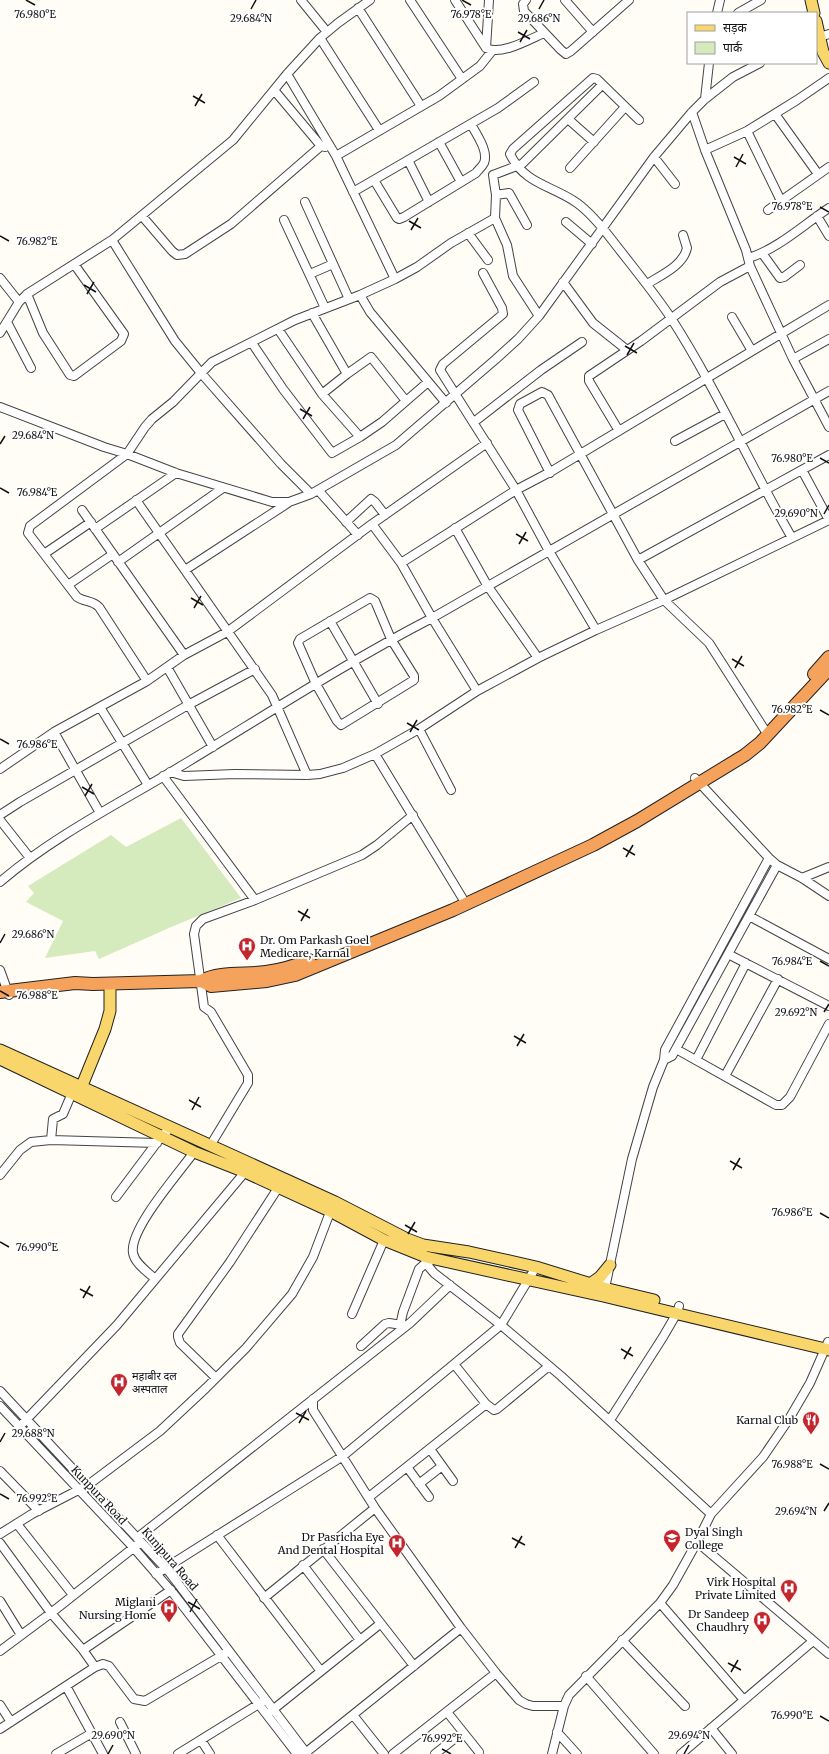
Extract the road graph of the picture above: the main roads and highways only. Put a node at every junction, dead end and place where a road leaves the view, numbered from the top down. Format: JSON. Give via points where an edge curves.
{"nodes":[{"id":1,"x":811,"y":0,"type":"edge"},
{"id":2,"x":814,"y":12,"type":"edge"},
{"id":3,"x":817,"y":24,"type":"edge"},
{"id":4,"x":822,"y":36,"type":"edge"},
{"id":5,"x":829,"y":63,"type":"edge"},
{"id":6,"x":829,"y":657,"type":"edge"},
{"id":7,"x":829,"y":669,"type":"edge"},
{"id":8,"x":766,"y":731,"type":"junction"},
{"id":9,"x":110,"y":984,"type":"junction"},
{"id":10,"x":4,"y":994,"type":"edge"},
{"id":11,"x":0,"y":1050,"type":"edge"},
{"id":12,"x":0,"y":1059,"type":"edge"},
{"id":13,"x":45,"y":1075,"type":"junction"},
{"id":14,"x":77,"y":1090,"type":"junction"},
{"id":15,"x":299,"y":1192,"type":"junction"},
{"id":16,"x":363,"y":1222,"type":"junction"},
{"id":17,"x":610,"y":1265,"type":"road end"},
{"id":18,"x":590,"y":1284,"type":"junction"},
{"id":19,"x":604,"y":1292,"type":"junction"},
{"id":20,"x":828,"y":1346,"type":"edge"}],
"edges":[{"from":1,"to":2,"type":"main road"},
{"from":3,"to":4,"type":"main road"},
{"from":4,"to":5,"type":"main road","via":[[823,52]]},
{"from":6,"to":8,"type":"highway"},
{"from":7,"to":8,"type":"highway"},
{"from":8,"to":9,"type":"highway","via":[[698,780],[592,837],[464,900],[296,966],[267,972],[210,976],[201,981]]},
{"from":9,"to":10,"type":"highway","via":[[75,983]]},
{"from":9,"to":14,"type":"main road","via":[[110,1012],[105,1029]]},
{"from":11,"to":13,"type":"main road"},
{"from":12,"to":13,"type":"main road"},
{"from":13,"to":14,"type":"main road"},
{"from":14,"to":15,"type":"main road","via":[[210,1146]]},
{"from":14,"to":15,"type":"main road","via":[[159,1140],[245,1172],[278,1188]]},
{"from":15,"to":16,"type":"main road"},
{"from":16,"to":18,"type":"main road","via":[[423,1245],[536,1267]]},
{"from":16,"to":19,"type":"main road","via":[[384,1240],[427,1259]]},
{"from":17,"to":18,"type":"main road"},
{"from":18,"to":19,"type":"main road"},
{"from":19,"to":20,"type":"main road"}]}
